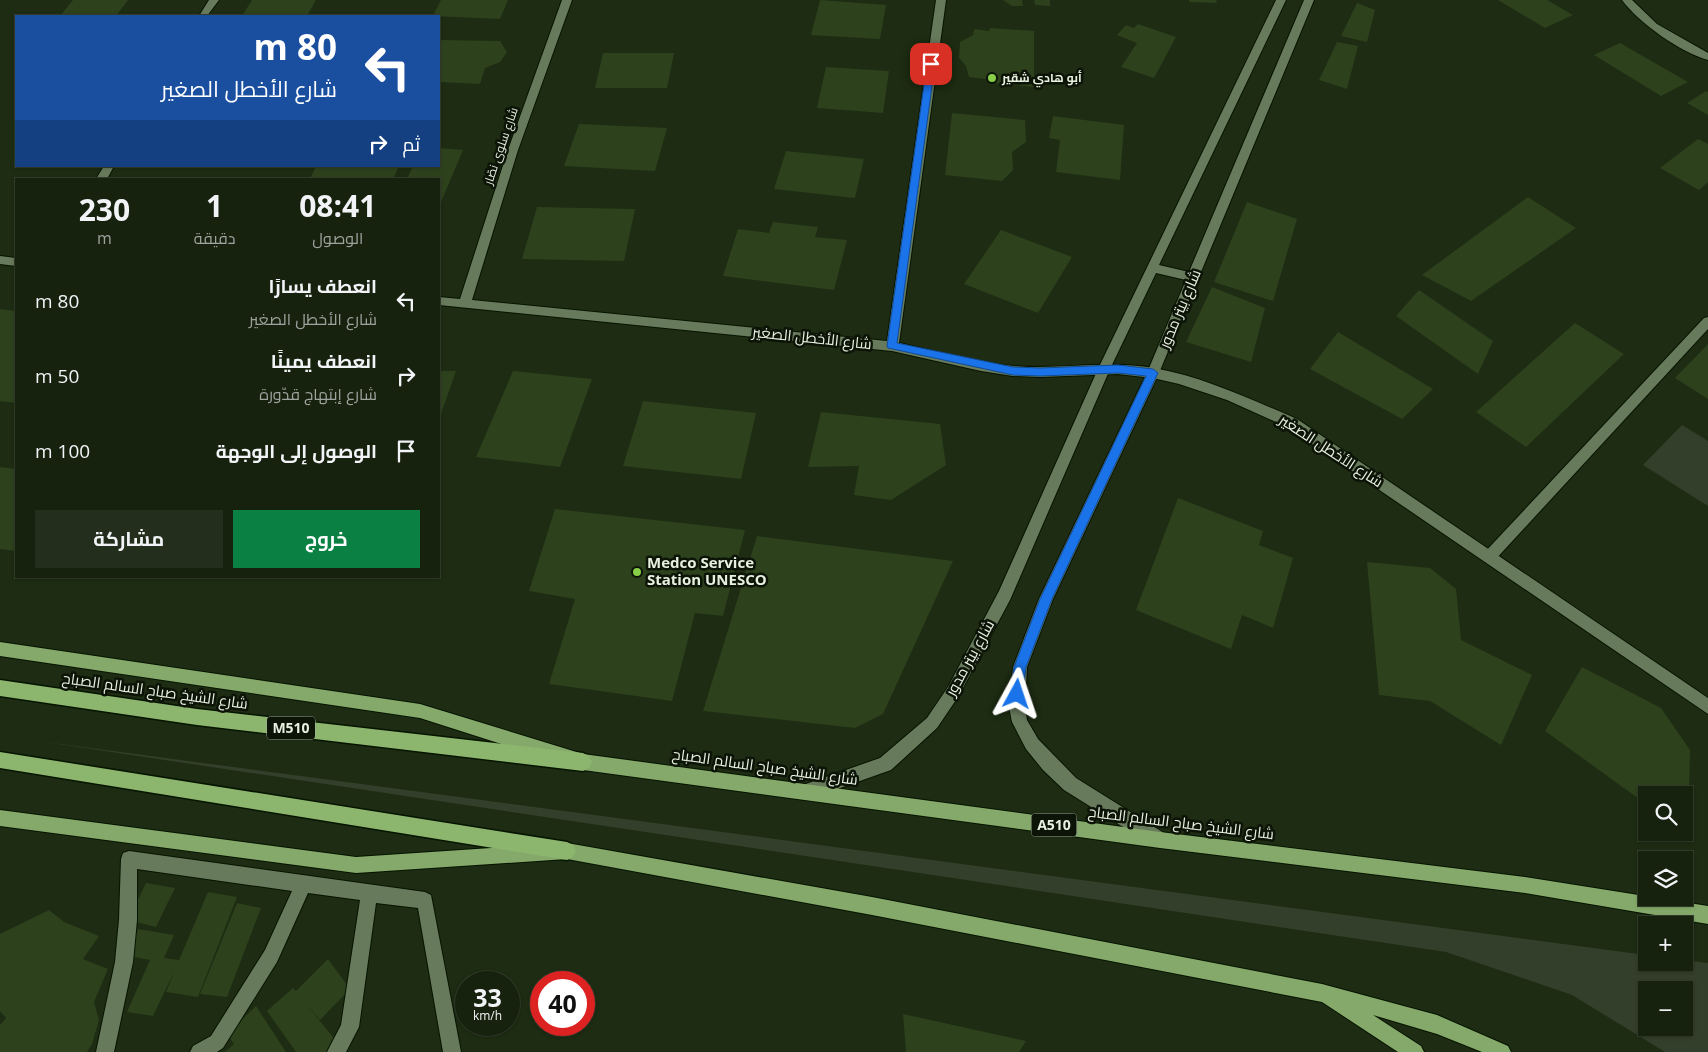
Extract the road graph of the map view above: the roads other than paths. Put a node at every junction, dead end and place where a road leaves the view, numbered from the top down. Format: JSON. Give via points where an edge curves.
{"nodes":[{"id":1,"x":214,"y":0,"type":"edge"},
{"id":2,"x":567,"y":0,"type":"edge"},
{"id":3,"x":941,"y":0,"type":"edge"},
{"id":4,"x":1281,"y":0,"type":"edge"},
{"id":5,"x":1309,"y":0,"type":"edge"},
{"id":6,"x":1627,"y":0,"type":"edge"},
{"id":7,"x":204,"y":15,"type":"edge"},
{"id":8,"x":1708,"y":57,"type":"edge"},
{"id":9,"x":108,"y":167,"type":"edge"},
{"id":10,"x":102,"y":178,"type":"edge"},
{"id":11,"x":0,"y":260,"type":"edge"},
{"id":12,"x":15,"y":262,"type":"edge"},
{"id":13,"x":1153,"y":268,"type":"junction"},
{"id":14,"x":1193,"y":277,"type":"junction"},
{"id":15,"x":440,"y":301,"type":"edge"},
{"id":16,"x":465,"y":303,"type":"junction"},
{"id":17,"x":1708,"y":321,"type":"edge"},
{"id":18,"x":892,"y":346,"type":"junction"},
{"id":19,"x":1104,"y":369,"type":"junction"},
{"id":20,"x":1153,"y":373,"type":"junction"},
{"id":21,"x":1489,"y":557,"type":"junction"},
{"id":22,"x":0,"y":648,"type":"edge"},
{"id":23,"x":0,"y":688,"type":"edge"},
{"id":24,"x":1708,"y":707,"type":"edge"},
{"id":25,"x":0,"y":760,"type":"edge"},
{"id":26,"x":583,"y":762,"type":"junction"},
{"id":27,"x":809,"y":791,"type":"junction"},
{"id":28,"x":0,"y":818,"type":"edge"},
{"id":29,"x":1160,"y":840,"type":"junction"},
{"id":30,"x":567,"y":851,"type":"junction"},
{"id":31,"x":303,"y":885,"type":"junction"},
{"id":32,"x":370,"y":894,"type":"junction"},
{"id":33,"x":1708,"y":915,"type":"edge"},
{"id":34,"x":1322,"y":993,"type":"junction"},
{"id":35,"x":1496,"y":1049,"type":"edge"},
{"id":36,"x":105,"y":1052,"type":"edge"},
{"id":37,"x":199,"y":1052,"type":"edge"},
{"id":38,"x":336,"y":1052,"type":"edge"},
{"id":39,"x":452,"y":1052,"type":"edge"},
{"id":40,"x":1415,"y":1052,"type":"edge"}],
"edges":[{"from":1,"to":7,"type":"street"},
{"from":2,"to":16,"type":"street","name":"شارع سلوى نصّار","via":[[532,94]]},
{"from":3,"to":18,"type":"street"},
{"from":4,"to":13,"type":"street","name":"شارع بيتر مدور"},
{"from":5,"to":14,"type":"street","name":"شارع بيتر مدور"},
{"from":6,"to":8,"type":"street","via":[[1639,15]]},
{"from":9,"to":10,"type":"street"},
{"from":11,"to":12,"type":"street"},
{"from":13,"to":14,"type":"street"},
{"from":13,"to":19,"type":"street","name":"شارع بيتر مدور"},
{"from":14,"to":20,"type":"street","name":"شارع بيتر مدور"},
{"from":15,"to":16,"type":"street","name":"شارع الأخطل الصغير"},
{"from":16,"to":18,"type":"street","name":"شارع الأخطل الصغير"},
{"from":17,"to":21,"type":"street"},
{"from":18,"to":19,"type":"street","name":"شارع الأخطل الصغير","via":[[1013,371]]},
{"from":19,"to":20,"type":"street","name":"شارع الأخطل الصغير"},
{"from":19,"to":27,"type":"street","name":"شارع بيتر مدور","via":[[1005,595],[953,692],[932,723],[885,764]]},
{"from":20,"to":21,"type":"street","name":"شارع الأخطل الصغير","via":[[1231,396],[1292,423]]},
{"from":20,"to":29,"type":"street","name":"شارع بيتر مدور","via":[[1042,607],[1020,667],[1017,707],[1020,722],[1032,744],[1070,784]]},
{"from":21,"to":24,"type":"street","name":"شارع الأخطل الصغير"},
{"from":22,"to":26,"type":"highway","via":[[420,711]]},
{"from":23,"to":26,"type":"highway","name":"شارع الشيخ صباح السالم الصباح","number":"M510","via":[[197,717]]},
{"from":25,"to":30,"type":"highway"},
{"from":26,"to":27,"type":"highway","name":"شارع الشيخ صباح السالم الصباح","number":"A510"},
{"from":27,"to":29,"type":"highway","name":"شارع الشيخ صباح السالم الصباح","number":"A510"},
{"from":28,"to":30,"type":"highway","via":[[356,865]]},
{"from":29,"to":33,"type":"highway","name":"شارع الشيخ صباح السالم الصباح","number":"A510","via":[[1525,886]]},
{"from":30,"to":34,"type":"highway"},
{"from":31,"to":32,"type":"street"},
{"from":31,"to":36,"type":"street","via":[[129,859],[124,962]]},
{"from":31,"to":37,"type":"street","via":[[271,956],[217,1042]]},
{"from":32,"to":38,"type":"street","via":[[350,1027]]},
{"from":32,"to":39,"type":"street","via":[[425,901]]},
{"from":34,"to":35,"type":"highway","via":[[1390,1010]]},
{"from":34,"to":40,"type":"highway"}]}
